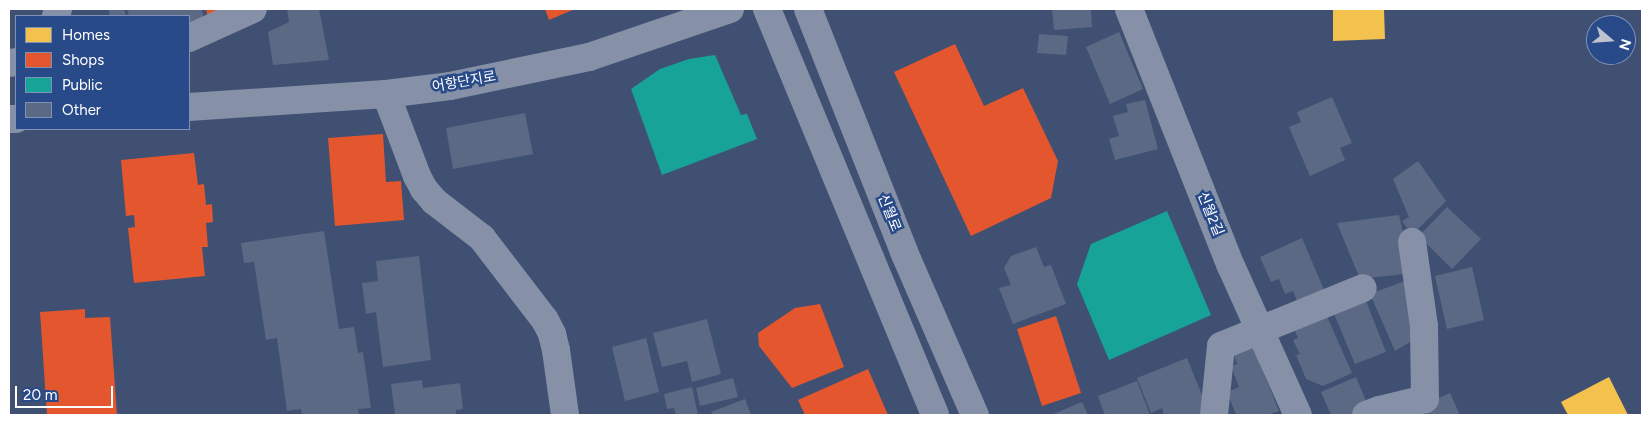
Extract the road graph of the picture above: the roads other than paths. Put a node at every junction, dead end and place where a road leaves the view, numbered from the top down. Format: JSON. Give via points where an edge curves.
{"nodes":[{"id":1,"x":253,"y":9,"type":"edge"},
{"id":2,"x":730,"y":9,"type":"edge"},
{"id":3,"x":767,"y":9,"type":"edge"},
{"id":4,"x":808,"y":9,"type":"edge"},
{"id":5,"x":1129,"y":9,"type":"edge"},
{"id":6,"x":190,"y":38,"type":"edge"},
{"id":7,"x":386,"y":94,"type":"junction"},
{"id":8,"x":190,"y":107,"type":"edge"},
{"id":9,"x":1412,"y":242,"type":"dead end"},
{"id":10,"x":1363,"y":288,"type":"dead end"},
{"id":11,"x":1259,"y":329,"type":"junction"},
{"id":12,"x":564,"y":415,"type":"edge"},
{"id":13,"x":935,"y":415,"type":"edge"},
{"id":14,"x":975,"y":415,"type":"edge"},
{"id":15,"x":1214,"y":415,"type":"edge"},
{"id":16,"x":1298,"y":415,"type":"edge"},
{"id":17,"x":1366,"y":415,"type":"edge"}],
"edges":[{"from":1,"to":6,"type":"street"},
{"from":2,"to":7,"type":"street","name":"어항단지로","via":[[554,66],[450,86]]},
{"from":3,"to":13,"type":"street"},
{"from":4,"to":14,"type":"street","name":"신월로","via":[[904,252]]},
{"from":5,"to":11,"type":"street","name":"신월2길"},
{"from":7,"to":8,"type":"street","name":"어항단지로"},
{"from":7,"to":12,"type":"street","via":[[424,189],[434,201],[482,238],[545,320],[556,350]]},
{"from":9,"to":17,"type":"street","via":[[1424,326],[1425,399]]},
{"from":10,"to":11,"type":"street"},
{"from":11,"to":15,"type":"street","via":[[1221,346]]},
{"from":11,"to":16,"type":"street","name":"신월2길"}]}
